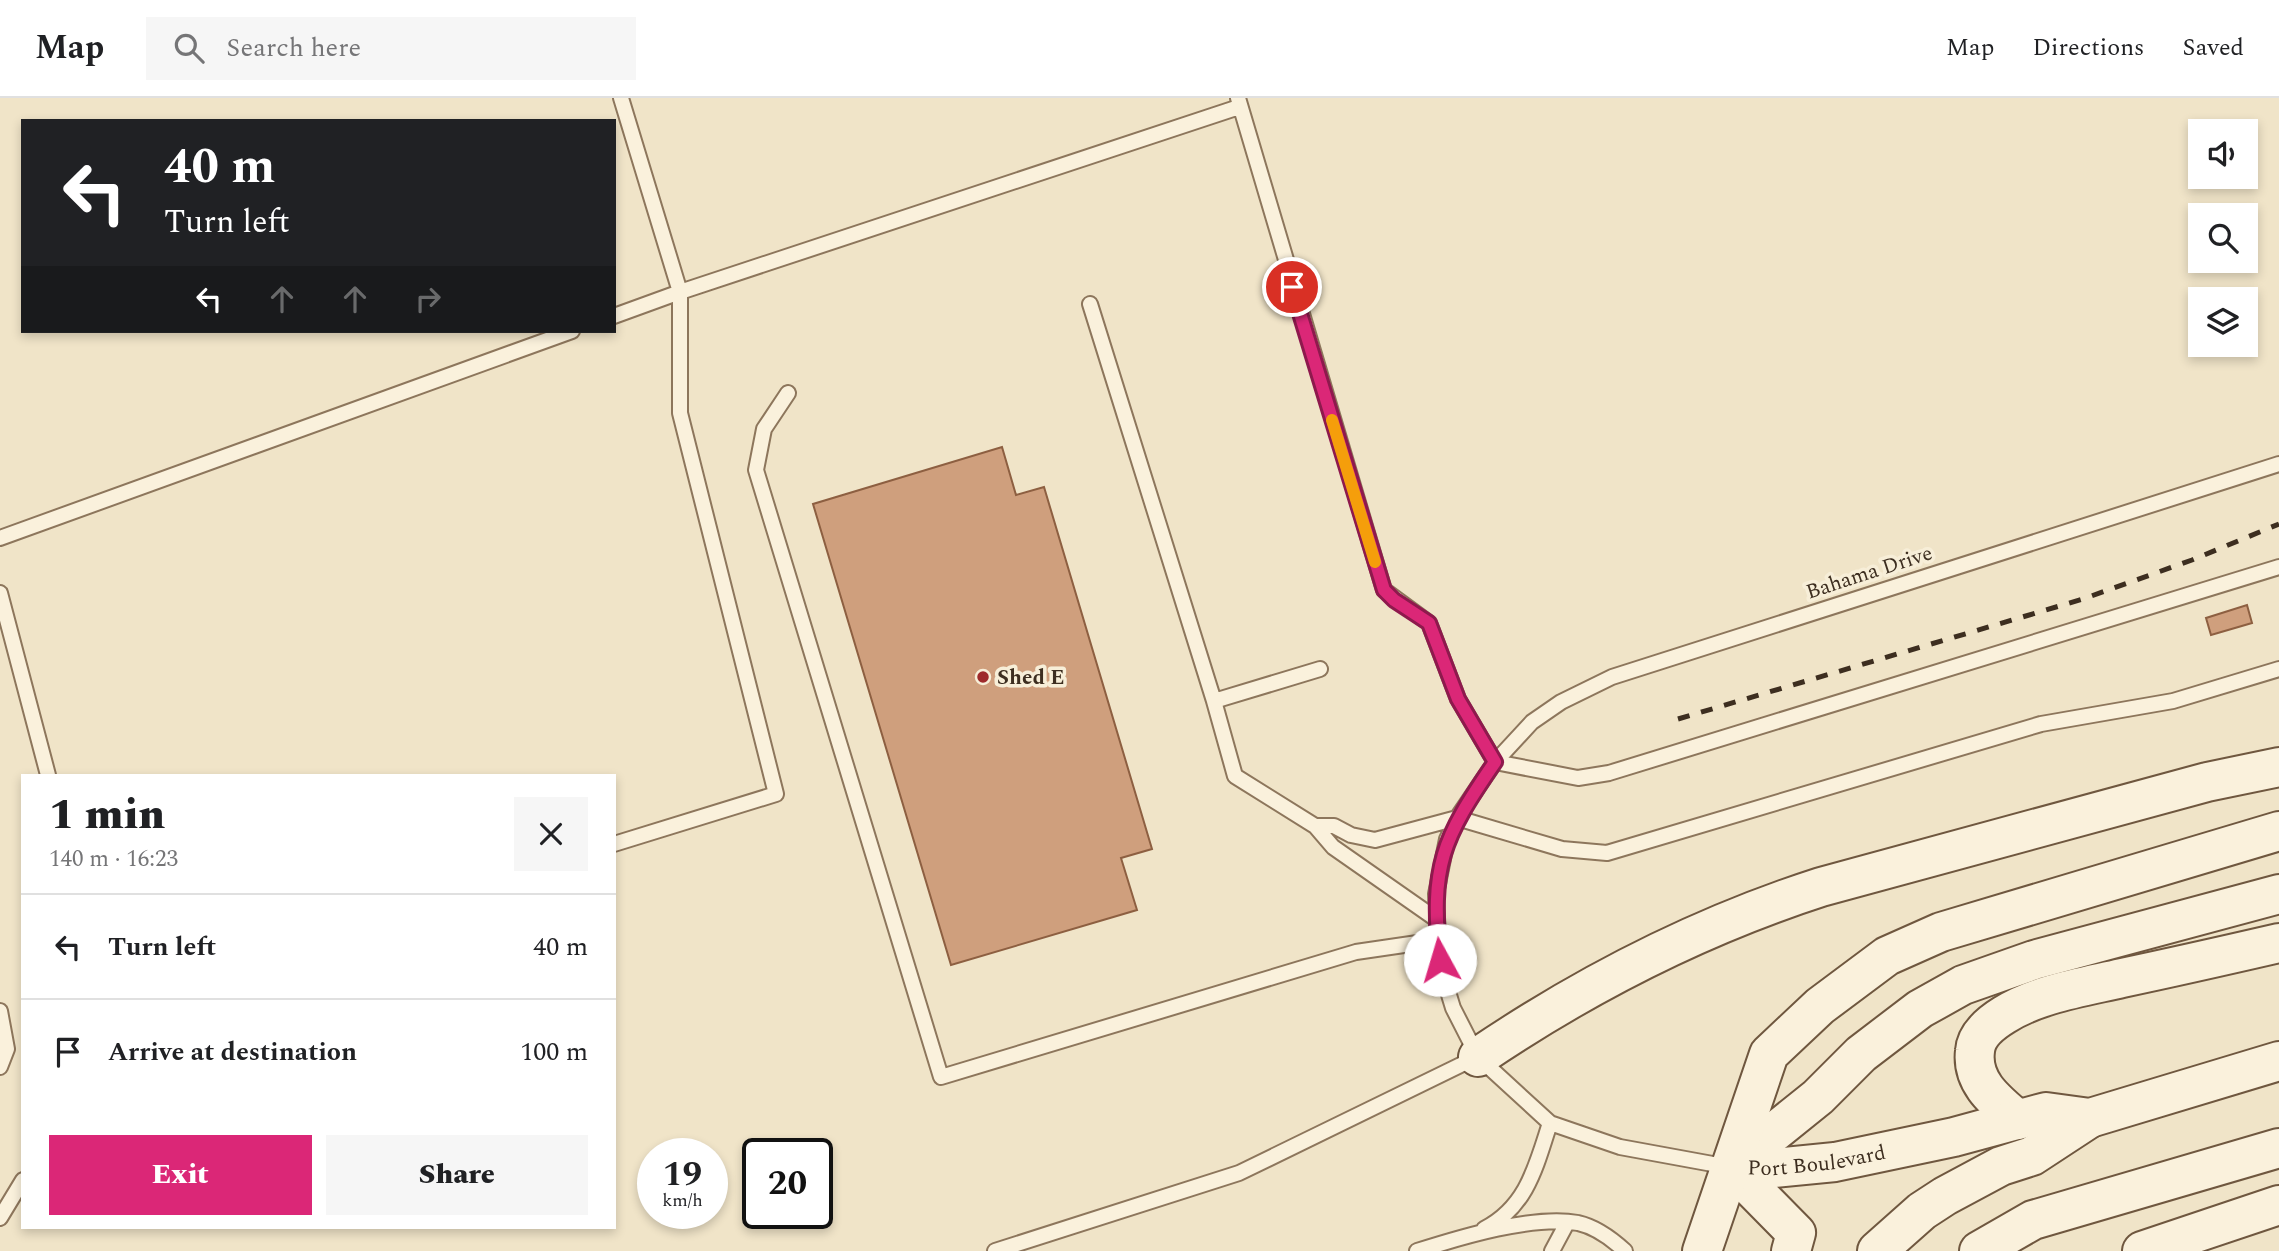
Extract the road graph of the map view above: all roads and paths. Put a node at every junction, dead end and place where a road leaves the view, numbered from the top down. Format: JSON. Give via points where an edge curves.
{"nodes":[{"id":1,"x":621,"y":98,"type":"edge"},
{"id":2,"x":1239,"y":103,"type":"edge"},
{"id":3,"x":680,"y":292,"type":"junction"},
{"id":4,"x":1090,"y":304,"type":"dead end"},
{"id":5,"x":616,"y":315,"type":"edge"},
{"id":6,"x":566,"y":333,"type":"edge"},
{"id":7,"x":788,"y":393,"type":"dead end"},
{"id":8,"x":2279,"y":464,"type":"edge"},
{"id":9,"x":0,"y":538,"type":"edge"},
{"id":10,"x":2279,"y":567,"type":"edge"},
{"id":11,"x":0,"y":593,"type":"edge"},
{"id":12,"x":1320,"y":669,"type":"dead end"},
{"id":13,"x":2279,"y":669,"type":"edge"},
{"id":14,"x":1214,"y":701,"type":"junction"},
{"id":15,"x":2279,"y":752,"type":"edge"},
{"id":16,"x":1495,"y":762,"type":"junction"},
{"id":17,"x":2279,"y":767,"type":"edge"},
{"id":18,"x":48,"y":774,"type":"edge"},
{"id":19,"x":2207,"y":782,"type":"junction"},
{"id":20,"x":1457,"y":818,"type":"junction"},
{"id":21,"x":1315,"y":826,"type":"junction"},
{"id":22,"x":2279,"y":831,"type":"edge"},
{"id":23,"x":616,"y":843,"type":"edge"},
{"id":24,"x":2279,"y":894,"type":"edge"},
{"id":25,"x":1436,"y":919,"type":"junction"},
{"id":26,"x":1438,"y":940,"type":"junction"},
{"id":27,"x":2279,"y":943,"type":"edge"},
{"id":28,"x":0,"y":1011,"type":"edge"},
{"id":29,"x":1478,"y":1057,"type":"junction"},
{"id":30,"x":2279,"y":1061,"type":"edge"},
{"id":31,"x":0,"y":1067,"type":"edge"},
{"id":32,"x":2090,"y":1118,"type":"junction"},
{"id":33,"x":2018,"y":1120,"type":"junction"},
{"id":34,"x":1550,"y":1123,"type":"junction"},
{"id":35,"x":2279,"y":1148,"type":"edge"},
{"id":36,"x":1731,"y":1167,"type":"junction"},
{"id":37,"x":21,"y":1183,"type":"edge"},
{"id":38,"x":2279,"y":1205,"type":"edge"},
{"id":39,"x":0,"y":1218,"type":"edge"},
{"id":40,"x":1567,"y":1223,"type":"junction"},
{"id":41,"x":1476,"y":1232,"type":"junction"},
{"id":42,"x":995,"y":1251,"type":"edge"},
{"id":43,"x":1417,"y":1251,"type":"edge"},
{"id":44,"x":1552,"y":1251,"type":"edge"},
{"id":45,"x":1625,"y":1251,"type":"edge"},
{"id":46,"x":1702,"y":1251,"type":"edge"},
{"id":47,"x":1791,"y":1251,"type":"edge"},
{"id":48,"x":1877,"y":1251,"type":"edge"},
{"id":49,"x":1979,"y":1251,"type":"edge"},
{"id":50,"x":2142,"y":1251,"type":"edge"}],
"edges":[{"from":1,"to":3,"type":"lane"},
{"from":2,"to":3,"type":"lane"},
{"from":2,"to":16,"type":"lane","via":[[1384,590],[1429,623],[1458,699]]},
{"from":3,"to":5,"type":"lane"},
{"from":3,"to":23,"type":"lane","via":[[680,413],[776,794]]},
{"from":4,"to":14,"type":"lane"},
{"from":6,"to":9,"type":"lane"},
{"from":7,"to":26,"type":"lane","via":[[764,429],[756,470],[941,1077],[1356,952]]},
{"from":8,"to":16,"type":"lane","name":"Bahama Drive","via":[[1622,673],[1546,712]]},
{"from":10,"to":16,"type":"lane","via":[[1609,773],[1578,778]]},
{"from":11,"to":18,"type":"lane"},
{"from":12,"to":14,"type":"lane"},
{"from":13,"to":20,"type":"lane","via":[[2173,701],[2041,724],[1615,851],[1590,854],[1562,849]]},
{"from":14,"to":21,"type":"lane","via":[[1235,776]]},
{"from":15,"to":19,"type":"street"},
{"from":16,"to":20,"type":"lane","name":"Bahama Drive"},
{"from":17,"to":19,"type":"street"},
{"from":19,"to":29,"type":"street","via":[[1821,887],[1748,912],[1669,944],[1597,982]]},
{"from":20,"to":21,"type":"lane","via":[[1375,840],[1334,826]]},
{"from":20,"to":25,"type":"lane","name":"Bahama Drive","via":[[1440,866]]},
{"from":21,"to":25,"type":"lane","via":[[1333,847]]},
{"from":22,"to":36,"type":"street","name":"Port Boulevard","via":[[1952,929],[1887,956],[1820,1006],[1769,1054]]},
{"from":24,"to":36,"type":"street","via":[[2034,960],[1963,985],[1888,1032],[1818,1097]]},
{"from":25,"to":26,"type":"lane","name":"Bahama Drive"},
{"from":26,"to":29,"type":"lane","name":"Bahama Drive","via":[[1453,1008]]},
{"from":27,"to":33,"type":"street","via":[[2085,986],[2005,1014],[1983,1031],[1974,1050],[1976,1071],[1987,1093]]},
{"from":28,"to":31,"type":"lane","via":[[7,1049]]},
{"from":29,"to":34,"type":"lane"},
{"from":29,"to":42,"type":"lane","via":[[1239,1173]]},
{"from":30,"to":32,"type":"street","name":"Port Boulevard"},
{"from":32,"to":33,"type":"street","name":"Port Boulevard","via":[[2046,1112]]},
{"from":32,"to":48,"type":"street","via":[[2032,1156],[2001,1166],[1945,1196]]},
{"from":33,"to":36,"type":"street","name":"Port Boulevard","via":[[1835,1162]]},
{"from":34,"to":36,"type":"lane","via":[[1620,1147]]},
{"from":34,"to":41,"type":"lane","via":[[1523,1196],[1504,1217]]},
{"from":35,"to":49,"type":"street","via":[[2033,1220]]},
{"from":36,"to":46,"type":"street"},
{"from":36,"to":47,"type":"street","via":[[1796,1233]]},
{"from":37,"to":39,"type":"lane"},
{"from":38,"to":50,"type":"street"},
{"from":40,"to":41,"type":"lane"},
{"from":40,"to":44,"type":"lane"},
{"from":40,"to":45,"type":"lane","via":[[1596,1230]]},
{"from":41,"to":43,"type":"lane"}]}
